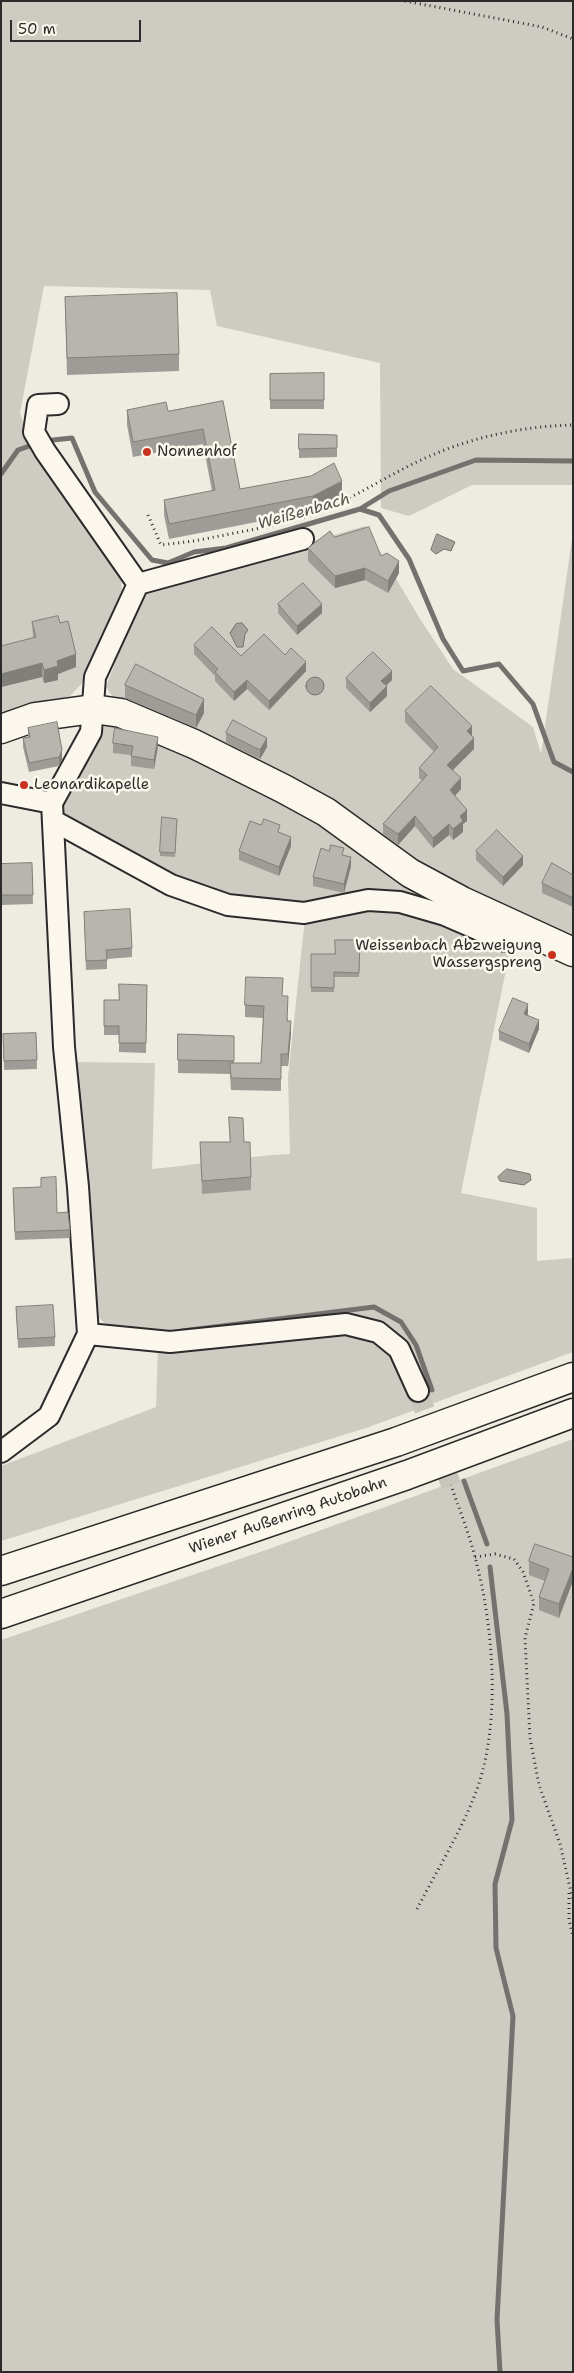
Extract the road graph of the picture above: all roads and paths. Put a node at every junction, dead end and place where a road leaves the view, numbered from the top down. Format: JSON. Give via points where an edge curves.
{"nodes":[{"id":1,"x":405,"y":1,"type":"edge"},
{"id":2,"x":573,"y":39,"type":"edge"},
{"id":3,"x":58,"y":404,"type":"dead end"},
{"id":4,"x":573,"y":425,"type":"edge"},
{"id":5,"x":148,"y":515,"type":"dead end"},
{"id":6,"x":304,"y":539,"type":"dead end"},
{"id":7,"x":138,"y":584,"type":"junction"},
{"id":8,"x":93,"y":709,"type":"junction"},
{"id":9,"x":1,"y":729,"type":"edge"},
{"id":10,"x":1,"y":793,"type":"edge"},
{"id":11,"x":53,"y":812,"type":"junction"},
{"id":12,"x":505,"y":941,"type":"dead end"},
{"id":13,"x":573,"y":952,"type":"edge"},
{"id":14,"x":88,"y":1334,"type":"junction"},
{"id":15,"x":573,"y":1377,"type":"edge"},
{"id":16,"x":418,"y":1391,"type":"tunnel mouth"},
{"id":17,"x":573,"y":1413,"type":"edge"},
{"id":18,"x":1,"y":1452,"type":"edge"},
{"id":19,"x":451,"y":1485,"type":"tunnel mouth"},
{"id":20,"x":475,"y":1557,"type":"junction"},
{"id":21,"x":1,"y":1571,"type":"edge"},
{"id":22,"x":1,"y":1614,"type":"edge"},
{"id":23,"x":569,"y":1890,"type":"junction"},
{"id":24,"x":573,"y":1900,"type":"edge"},
{"id":25,"x":417,"y":1909,"type":"dead end"},
{"id":26,"x":573,"y":1936,"type":"edge"}],
"edges":[{"from":1,"to":2,"type":"path","via":[[542,27]]},
{"from":3,"to":7,"type":"street","via":[[38,405],[34,432]]},
{"from":4,"to":5,"type":"path","via":[[546,425],[469,440],[420,460],[322,513],[279,524],[161,545]]},
{"from":6,"to":7,"type":"street"},
{"from":7,"to":8,"type":"street","via":[[95,677]]},
{"from":8,"to":9,"type":"main road","via":[[35,717]]},
{"from":8,"to":11,"type":"street","via":[[91,732]]},
{"from":8,"to":13,"type":"main road","via":[[121,713],[194,744],[276,785],[326,812],[410,874],[462,902]]},
{"from":10,"to":11,"type":"street"},
{"from":11,"to":12,"type":"street","via":[[171,885],[228,905],[304,913],[368,900],[400,902],[445,915]]},
{"from":11,"to":14,"type":"street","via":[[64,1047]]},
{"from":14,"to":16,"type":"street","via":[[170,1342],[346,1324],[378,1332],[399,1349]]},
{"from":14,"to":18,"type":"street","via":[[49,1416]]},
{"from":15,"to":21,"type":"main road","via":[[396,1442]]},
{"from":17,"to":22,"type":"main road","name":"Wiener Außenring Autobahn","via":[[407,1475]]},
{"from":19,"to":20,"type":"path"},
{"from":20,"to":23,"type":"path","via":[[495,1554],[514,1559],[523,1572],[534,1603],[525,1638],[530,1738],[539,1784],[560,1844]]},
{"from":20,"to":25,"type":"path","via":[[488,1611],[493,1707],[485,1766],[474,1798]]},
{"from":23,"to":24,"type":"path"},
{"from":23,"to":26,"type":"path","via":[[569,1920]]}]}
